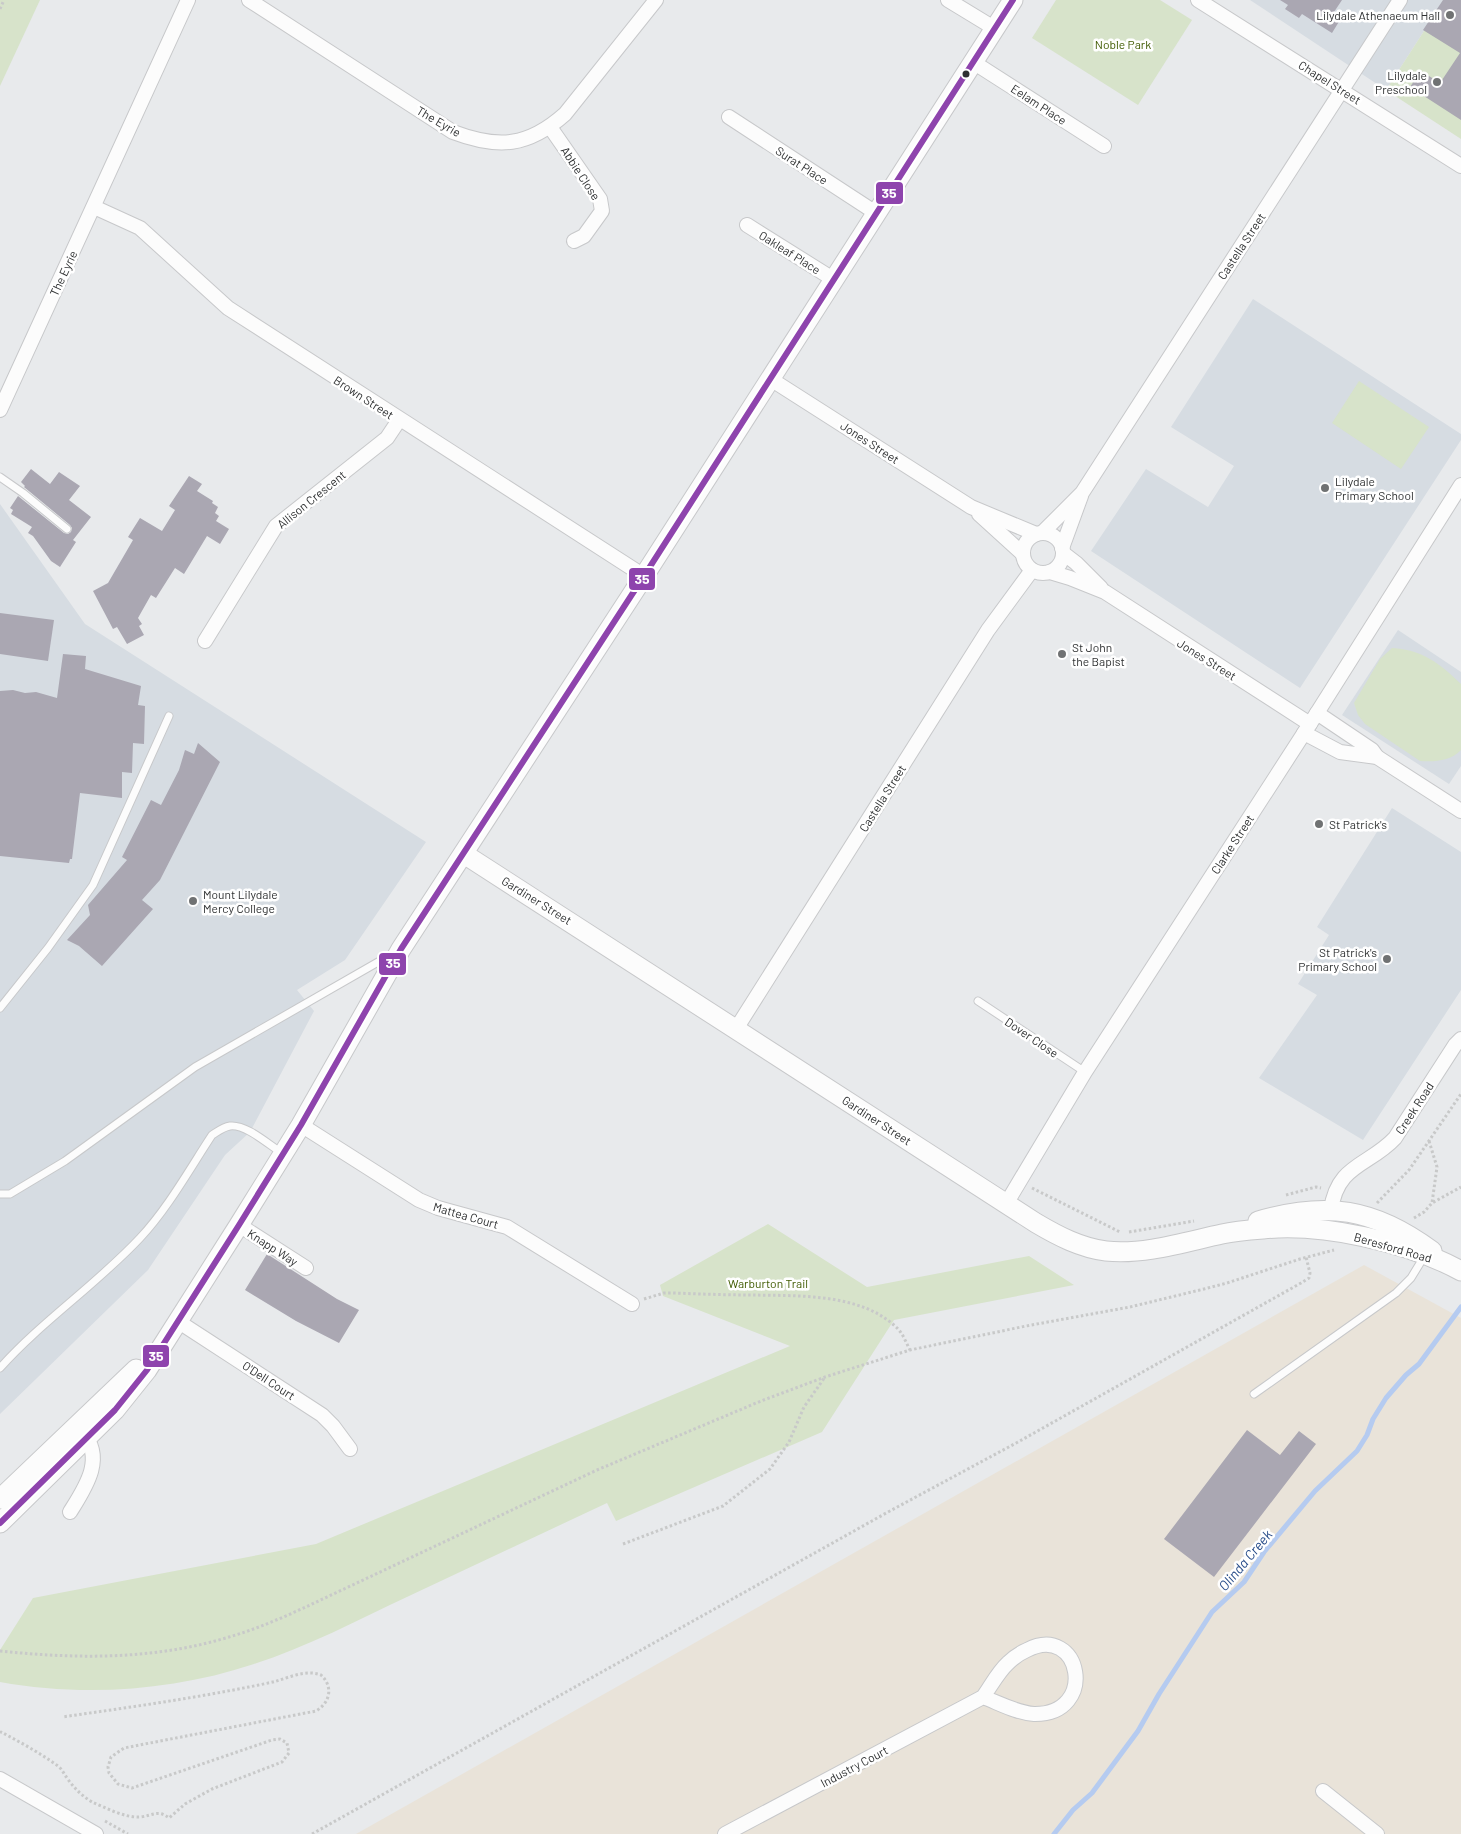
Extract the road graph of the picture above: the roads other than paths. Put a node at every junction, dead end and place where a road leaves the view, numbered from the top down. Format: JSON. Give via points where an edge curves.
{"nodes":[{"id":1,"x":188,"y":0,"type":"edge"},
{"id":2,"x":249,"y":0,"type":"edge"},
{"id":3,"x":656,"y":0,"type":"edge"},
{"id":4,"x":948,"y":0,"type":"edge"},
{"id":5,"x":1013,"y":0,"type":"edge"},
{"id":6,"x":1198,"y":0,"type":"edge"},
{"id":7,"x":1400,"y":0,"type":"edge"},
{"id":8,"x":994,"y":28,"type":"junction"},
{"id":9,"x":973,"y":62,"type":"junction"},
{"id":10,"x":1342,"y":90,"type":"junction"},
{"id":11,"x":729,"y":117,"type":"dead end"},
{"id":12,"x":550,"y":127,"type":"junction"},
{"id":13,"x":1104,"y":146,"type":"dead end"},
{"id":14,"x":1461,"y":166,"type":"edge"},
{"id":15,"x":94,"y":207,"type":"junction"},
{"id":16,"x":876,"y":213,"type":"junction"},
{"id":17,"x":747,"y":225,"type":"dead end"},
{"id":18,"x":574,"y":241,"type":"dead end"},
{"id":19,"x":833,"y":279,"type":"junction"},
{"id":20,"x":770,"y":378,"type":"junction"},
{"id":21,"x":0,"y":410,"type":"edge"},
{"id":22,"x":399,"y":420,"type":"junction"},
{"id":23,"x":0,"y":477,"type":"edge"},
{"id":24,"x":1461,"y":485,"type":"edge"},
{"id":25,"x":1082,"y":493,"type":"junction"},
{"id":26,"x":971,"y":507,"type":"junction"},
{"id":27,"x":67,"y":530,"type":"dead end"},
{"id":28,"x":1039,"y":534,"type":"junction"},
{"id":29,"x":1063,"y":550,"type":"junction"},
{"id":30,"x":1023,"y":554,"type":"junction"},
{"id":31,"x":1032,"y":570,"type":"junction"},
{"id":32,"x":1050,"y":572,"type":"junction"},
{"id":33,"x":644,"y":576,"type":"junction"},
{"id":34,"x":1105,"y":592,"type":"junction"},
{"id":35,"x":204,"y":641,"type":"dead end"},
{"id":36,"x":169,"y":716,"type":"dead end"},
{"id":37,"x":1310,"y":723,"type":"junction"},
{"id":38,"x":1377,"y":758,"type":"junction"},
{"id":39,"x":1461,"y":812,"type":"edge"},
{"id":40,"x":464,"y":854,"type":"junction"},
{"id":41,"x":401,"y":949,"type":"junction"},
{"id":42,"x":978,"y":1001,"type":"dead end"},
{"id":43,"x":0,"y":1008,"type":"edge"},
{"id":44,"x":736,"y":1029,"type":"junction"},
{"id":45,"x":1458,"y":1042,"type":"edge"},
{"id":46,"x":1085,"y":1072,"type":"junction"},
{"id":47,"x":301,"y":1125,"type":"junction"},
{"id":48,"x":282,"y":1153,"type":"junction"},
{"id":49,"x":0,"y":1194,"type":"edge"},
{"id":50,"x":1006,"y":1204,"type":"junction"},
{"id":51,"x":1331,"y":1210,"type":"junction"},
{"id":52,"x":239,"y":1225,"type":"junction"},
{"id":53,"x":1330,"y":1231,"type":"joint"},
{"id":54,"x":1224,"y":1234,"type":"junction"},
{"id":55,"x":1425,"y":1254,"type":"junction"},
{"id":56,"x":306,"y":1268,"type":"dead end"},
{"id":57,"x":1458,"y":1269,"type":"edge"},
{"id":58,"x":632,"y":1304,"type":"road end"},
{"id":59,"x":178,"y":1322,"type":"junction"},
{"id":60,"x":0,"y":1368,"type":"edge"},
{"id":61,"x":1254,"y":1394,"type":"dead end"},
{"id":62,"x":82,"y":1432,"type":"junction"},
{"id":63,"x":350,"y":1449,"type":"dead end"},
{"id":64,"x":0,"y":1499,"type":"edge"},
{"id":65,"x":70,"y":1512,"type":"dead end"},
{"id":66,"x":0,"y":1523,"type":"edge"},
{"id":67,"x":983,"y":1697,"type":"junction"},
{"id":68,"x":0,"y":1778,"type":"edge"},
{"id":69,"x":1323,"y":1791,"type":"dead end"},
{"id":70,"x":96,"y":1834,"type":"edge"},
{"id":71,"x":725,"y":1834,"type":"edge"},
{"id":72,"x":1377,"y":1834,"type":"edge"}],
"edges":[{"from":1,"to":15,"type":"street","name":"The Eyrie"},
{"from":2,"to":12,"type":"street","name":"The Eyrie","via":[[453,132],[474,140],[502,143],[531,138]]},
{"from":3,"to":12,"type":"street","name":"The Eyrie","via":[[565,114]]},
{"from":4,"to":8,"type":"street"},
{"from":5,"to":8,"type":"main road"},
{"from":6,"to":10,"type":"street","name":"Chapel Street"},
{"from":7,"to":10,"type":"street","name":"Castella Street"},
{"from":8,"to":9,"type":"main road"},
{"from":9,"to":13,"type":"street","name":"Eelam Place"},
{"from":9,"to":16,"type":"main road"},
{"from":10,"to":14,"type":"street","name":"Chapel Street"},
{"from":10,"to":25,"type":"street","name":"Castella Street"},
{"from":11,"to":16,"type":"street","name":"Surat Place"},
{"from":12,"to":18,"type":"street","name":"Abbie Close","via":[[600,200],[602,212],[584,236]]},
{"from":15,"to":21,"type":"street","name":"The Eyrie"},
{"from":15,"to":22,"type":"street","name":"Brown Street","via":[[140,228],[228,308]]},
{"from":16,"to":19,"type":"main road"},
{"from":17,"to":19,"type":"street","name":"Oakleaf Place"},
{"from":19,"to":20,"type":"main road"},
{"from":20,"to":26,"type":"street","name":"Jones Street"},
{"from":20,"to":33,"type":"main road"},
{"from":22,"to":33,"type":"street","name":"Brown Street"},
{"from":22,"to":35,"type":"street","name":"Allison Crescent","via":[[387,438],[276,526]]},
{"from":23,"to":27,"type":"lane"},
{"from":24,"to":37,"type":"street","name":"Clarke Street"},
{"from":25,"to":28,"type":"street","name":"Castella Street"},
{"from":25,"to":29,"type":"street","name":"Castella Street"},
{"from":26,"to":28,"type":"street","name":"Jones Street"},
{"from":26,"to":30,"type":"street","name":"Jones Street"},
{"from":28,"to":29,"type":"street","via":[[1055,537]]},
{"from":28,"to":30,"type":"street","via":[[1026,542]]},
{"from":29,"to":32,"type":"street","via":[[1060,565]]},
{"from":29,"to":34,"type":"street","name":"Jones Street"},
{"from":30,"to":31,"type":"street"},
{"from":31,"to":32,"type":"street"},
{"from":31,"to":44,"type":"street","name":"Castella Street","via":[[988,630]]},
{"from":32,"to":34,"type":"street","name":"Jones Street"},
{"from":33,"to":40,"type":"main road"},
{"from":34,"to":37,"type":"street","name":"Jones Street"},
{"from":36,"to":43,"type":"lane","via":[[93,885]]},
{"from":37,"to":38,"type":"street","name":"Jones Street","via":[[1372,750]]},
{"from":37,"to":38,"type":"street","name":"Jones Street","via":[[1340,752]]},
{"from":37,"to":46,"type":"street","name":"Clarke Street"},
{"from":38,"to":39,"type":"street","name":"Jones Street"},
{"from":40,"to":41,"type":"main road"},
{"from":40,"to":44,"type":"main road","name":"Gardiner Street"},
{"from":41,"to":47,"type":"main road"},
{"from":41,"to":49,"type":"lane","via":[[195,1067],[65,1161],[10,1194]]},
{"from":42,"to":46,"type":"lane","name":"Dover Close"},
{"from":44,"to":50,"type":"main road","name":"Gardiner Street"},
{"from":45,"to":51,"type":"street","name":"Creek Road","via":[[1395,1138],[1342,1179]]},
{"from":46,"to":50,"type":"street","name":"Clarke Street"},
{"from":47,"to":48,"type":"main road"},
{"from":47,"to":58,"type":"street","name":"Mattea Court","via":[[420,1200],[438,1208],[507,1226]]},
{"from":48,"to":52,"type":"main road"},
{"from":48,"to":60,"type":"lane","via":[[240,1127],[230,1126],[212,1135],[141,1237]]},
{"from":50,"to":54,"type":"main road","name":"Gardiner Street","via":[[1065,1239],[1107,1251],[1146,1249]]},
{"from":51,"to":54,"type":"main road","name":"Beresford Road","via":[[1276,1216]]},
{"from":51,"to":57,"type":"main road","name":"Beresford Road","via":[[1372,1218],[1409,1236]]},
{"from":52,"to":56,"type":"street","name":"Knapp Way"},
{"from":52,"to":59,"type":"main road"},
{"from":53,"to":54,"type":"main road","name":"Gardiner Street","via":[[1276,1228]]},
{"from":53,"to":55,"type":"main road","name":"Beresford Road"},
{"from":55,"to":57,"type":"main road","name":"Beresford Road"},
{"from":55,"to":61,"type":"lane","via":[[1411,1278],[1396,1293]]},
{"from":59,"to":62,"type":"main road","via":[[116,1410]]},
{"from":59,"to":63,"type":"street","name":"O'Dell Court","via":[[322,1415]]},
{"from":62,"to":64,"type":"main road"},
{"from":62,"to":65,"type":"street","via":[[93,1453],[92,1471]]},
{"from":62,"to":66,"type":"main road"},
{"from":67,"to":67,"type":"street","name":"Industry Court","via":[[1008,1662],[1038,1644],[1057,1646],[1067,1653],[1076,1672],[1077,1681],[1070,1700],[1054,1712],[1033,1714]]},
{"from":67,"to":71,"type":"street","name":"Industry Court"},
{"from":68,"to":70,"type":"street"},
{"from":69,"to":72,"type":"street"}]}
